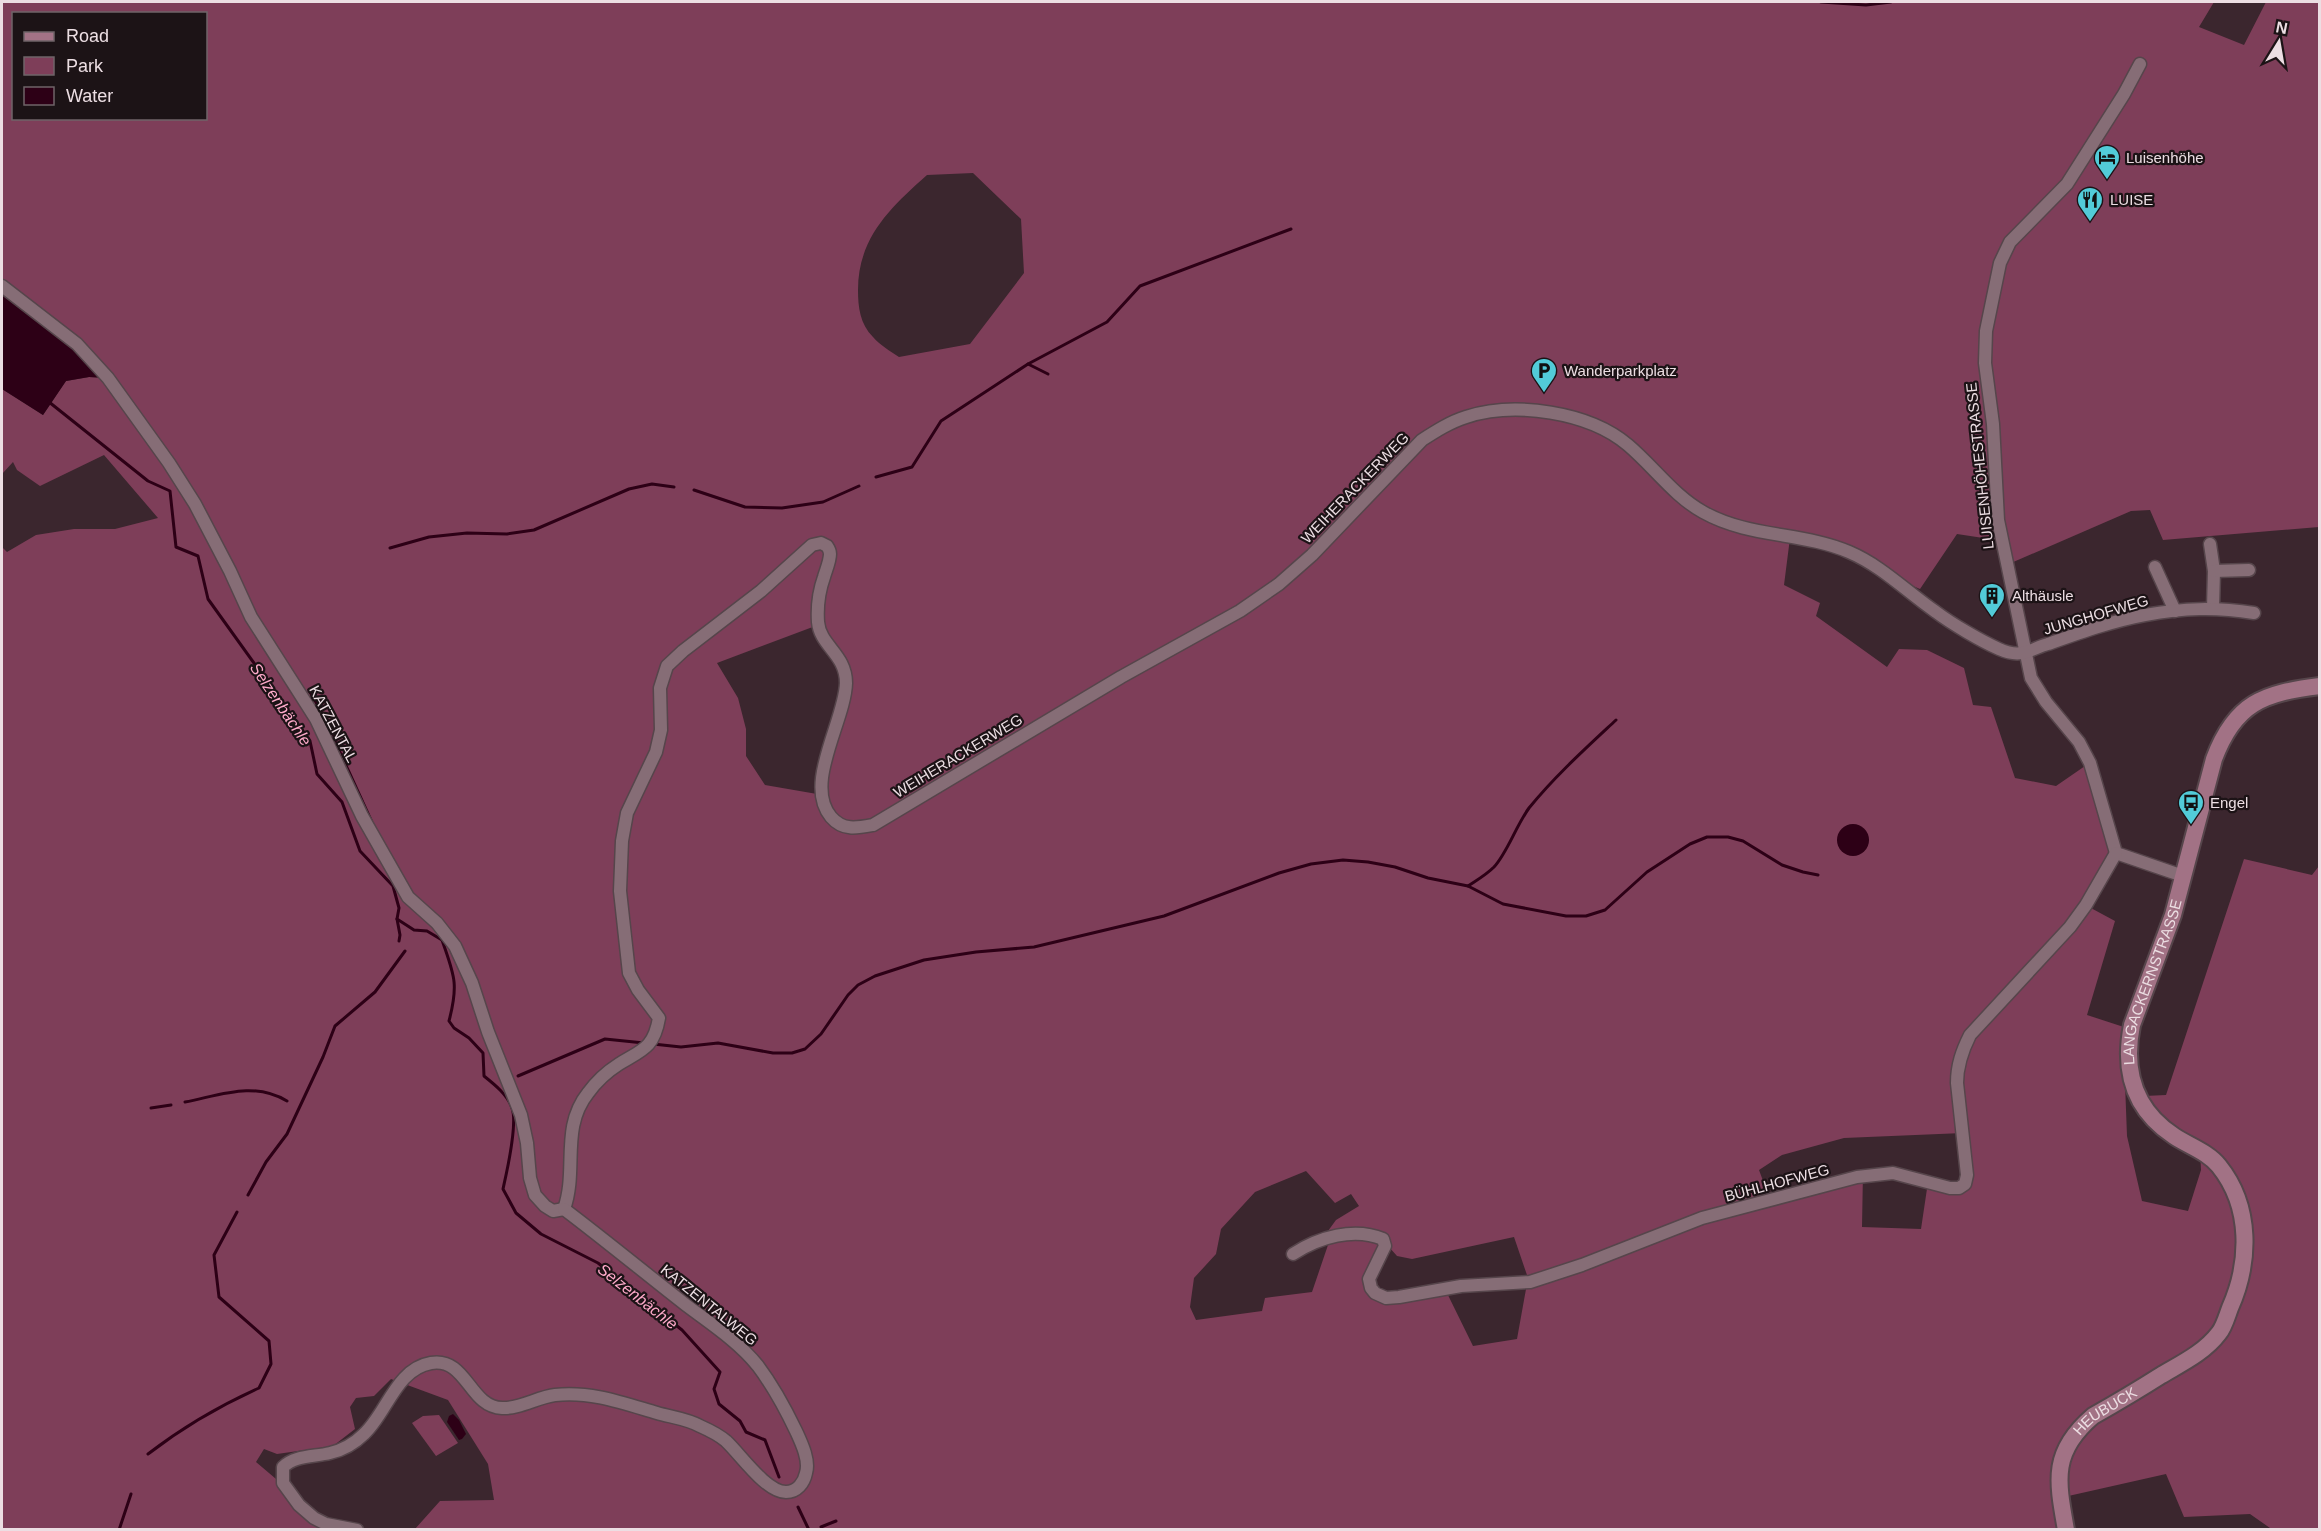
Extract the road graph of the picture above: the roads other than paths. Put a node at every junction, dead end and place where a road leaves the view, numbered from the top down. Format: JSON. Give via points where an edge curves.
{"nodes":[{"id":1,"x":2140,"y":64,"type":"dead end"},
{"id":2,"x":2,"y":286,"type":"edge"},
{"id":3,"x":2210,"y":544,"type":"dead end"},
{"id":4,"x":2155,"y":567,"type":"dead end"},
{"id":5,"x":2249,"y":570,"type":"dead end"},
{"id":6,"x":2214,"y":571,"type":"junction"},
{"id":7,"x":2212,"y":608,"type":"junction"},
{"id":8,"x":2175,"y":610,"type":"junction"},
{"id":9,"x":2254,"y":613,"type":"dead end"},
{"id":10,"x":2026,"y":652,"type":"junction"},
{"id":11,"x":2319,"y":686,"type":"edge"},
{"id":12,"x":2116,"y":853,"type":"junction"},
{"id":13,"x":2184,"y":876,"type":"junction"},
{"id":14,"x":564,"y":1209,"type":"junction"},
{"id":15,"x":1293,"y":1254,"type":"dead end"},
{"id":16,"x":2219,"y":1333,"type":"joint"},
{"id":17,"x":357,"y":1530,"type":"edge"},
{"id":18,"x":2066,"y":1530,"type":"edge"}],
"edges":[{"from":1,"to":10,"type":"street","name":"LUISENHÖHESTRASSE","via":[[2067,184],[2010,242],[1991,298],[1985,363],[1998,520]]},
{"from":2,"to":14,"type":"street","name":"KATZENTAL","via":[[77,344],[114,387],[195,504],[250,617],[316,719],[362,816],[408,897],[455,946],[521,1115],[535,1195],[553,1211]]},
{"from":3,"to":6,"type":"street"},
{"from":4,"to":8,"type":"street","name":"JUNGHOFWEG"},
{"from":5,"to":6,"type":"street"},
{"from":6,"to":7,"type":"street"},
{"from":7,"to":8,"type":"street","name":"JUNGHOFWEG"},
{"from":7,"to":9,"type":"street","name":"JUNGHOFWEG"},
{"from":8,"to":10,"type":"street","name":"JUNGHOFWEG","via":[[2123,621]]},
{"from":10,"to":12,"type":"street","name":"LUISENHÖHESTRASSE","via":[[2031,678],[2090,763]]},
{"from":10,"to":14,"type":"street","name":"WEIHERACKERWEG","via":[[2013,654],[1999,649],[1958,626],[1867,560],[1847,551],[1743,528],[1705,513],[1683,499],[1611,432],[1561,415],[1508,410],[1482,413],[1443,426],[1422,440],[1312,555],[1240,611],[873,825],[854,829],[837,822],[824,807],[826,756],[846,681],[843,666],[818,625],[830,553],[821,543],[812,545],[667,666],[660,688],[661,730],[648,771],[627,813],[620,891],[629,973],[659,1018],[657,1032],[647,1046],[617,1065],[587,1093],[575,1115],[570,1144],[570,1192]]},
{"from":11,"to":13,"type":"street","name":"LANGACKERNSTRASSE","via":[[2292,689],[2260,700],[2230,725],[2214,759]]},
{"from":12,"to":13,"type":"street"},
{"from":12,"to":15,"type":"street","name":"BÜHLHOFWEG","via":[[2070,927],[1970,1035],[1962,1051],[1958,1083],[1967,1175],[1965,1184],[1959,1188],[1893,1173],[1857,1177],[1702,1218],[1530,1282],[1461,1286],[1399,1297],[1386,1298],[1371,1288],[1369,1279],[1385,1246],[1383,1239],[1369,1234],[1319,1239]]},
{"from":13,"to":16,"type":"street","name":"LANGACKERNSTRASSE","via":[[2132,1025],[2127,1059],[2131,1083],[2143,1106],[2173,1136],[2218,1164],[2235,1190],[2245,1226],[2244,1262],[2238,1290]]},
{"from":14,"to":17,"type":"street","name":"KATZENTALWEG","via":[[756,1364],[787,1411],[802,1443],[807,1469],[804,1481],[788,1492],[776,1490],[724,1439],[697,1424],[607,1398],[554,1395],[503,1408],[488,1405],[464,1376],[439,1362],[421,1365],[410,1372],[378,1419],[352,1444],[330,1453],[295,1459],[283,1467],[283,1483],[314,1518]]},
{"from":16,"to":18,"type":"street","name":"HEUBUCK","via":[[2194,1356],[2093,1416],[2078,1429],[2058,1471]]}]}
